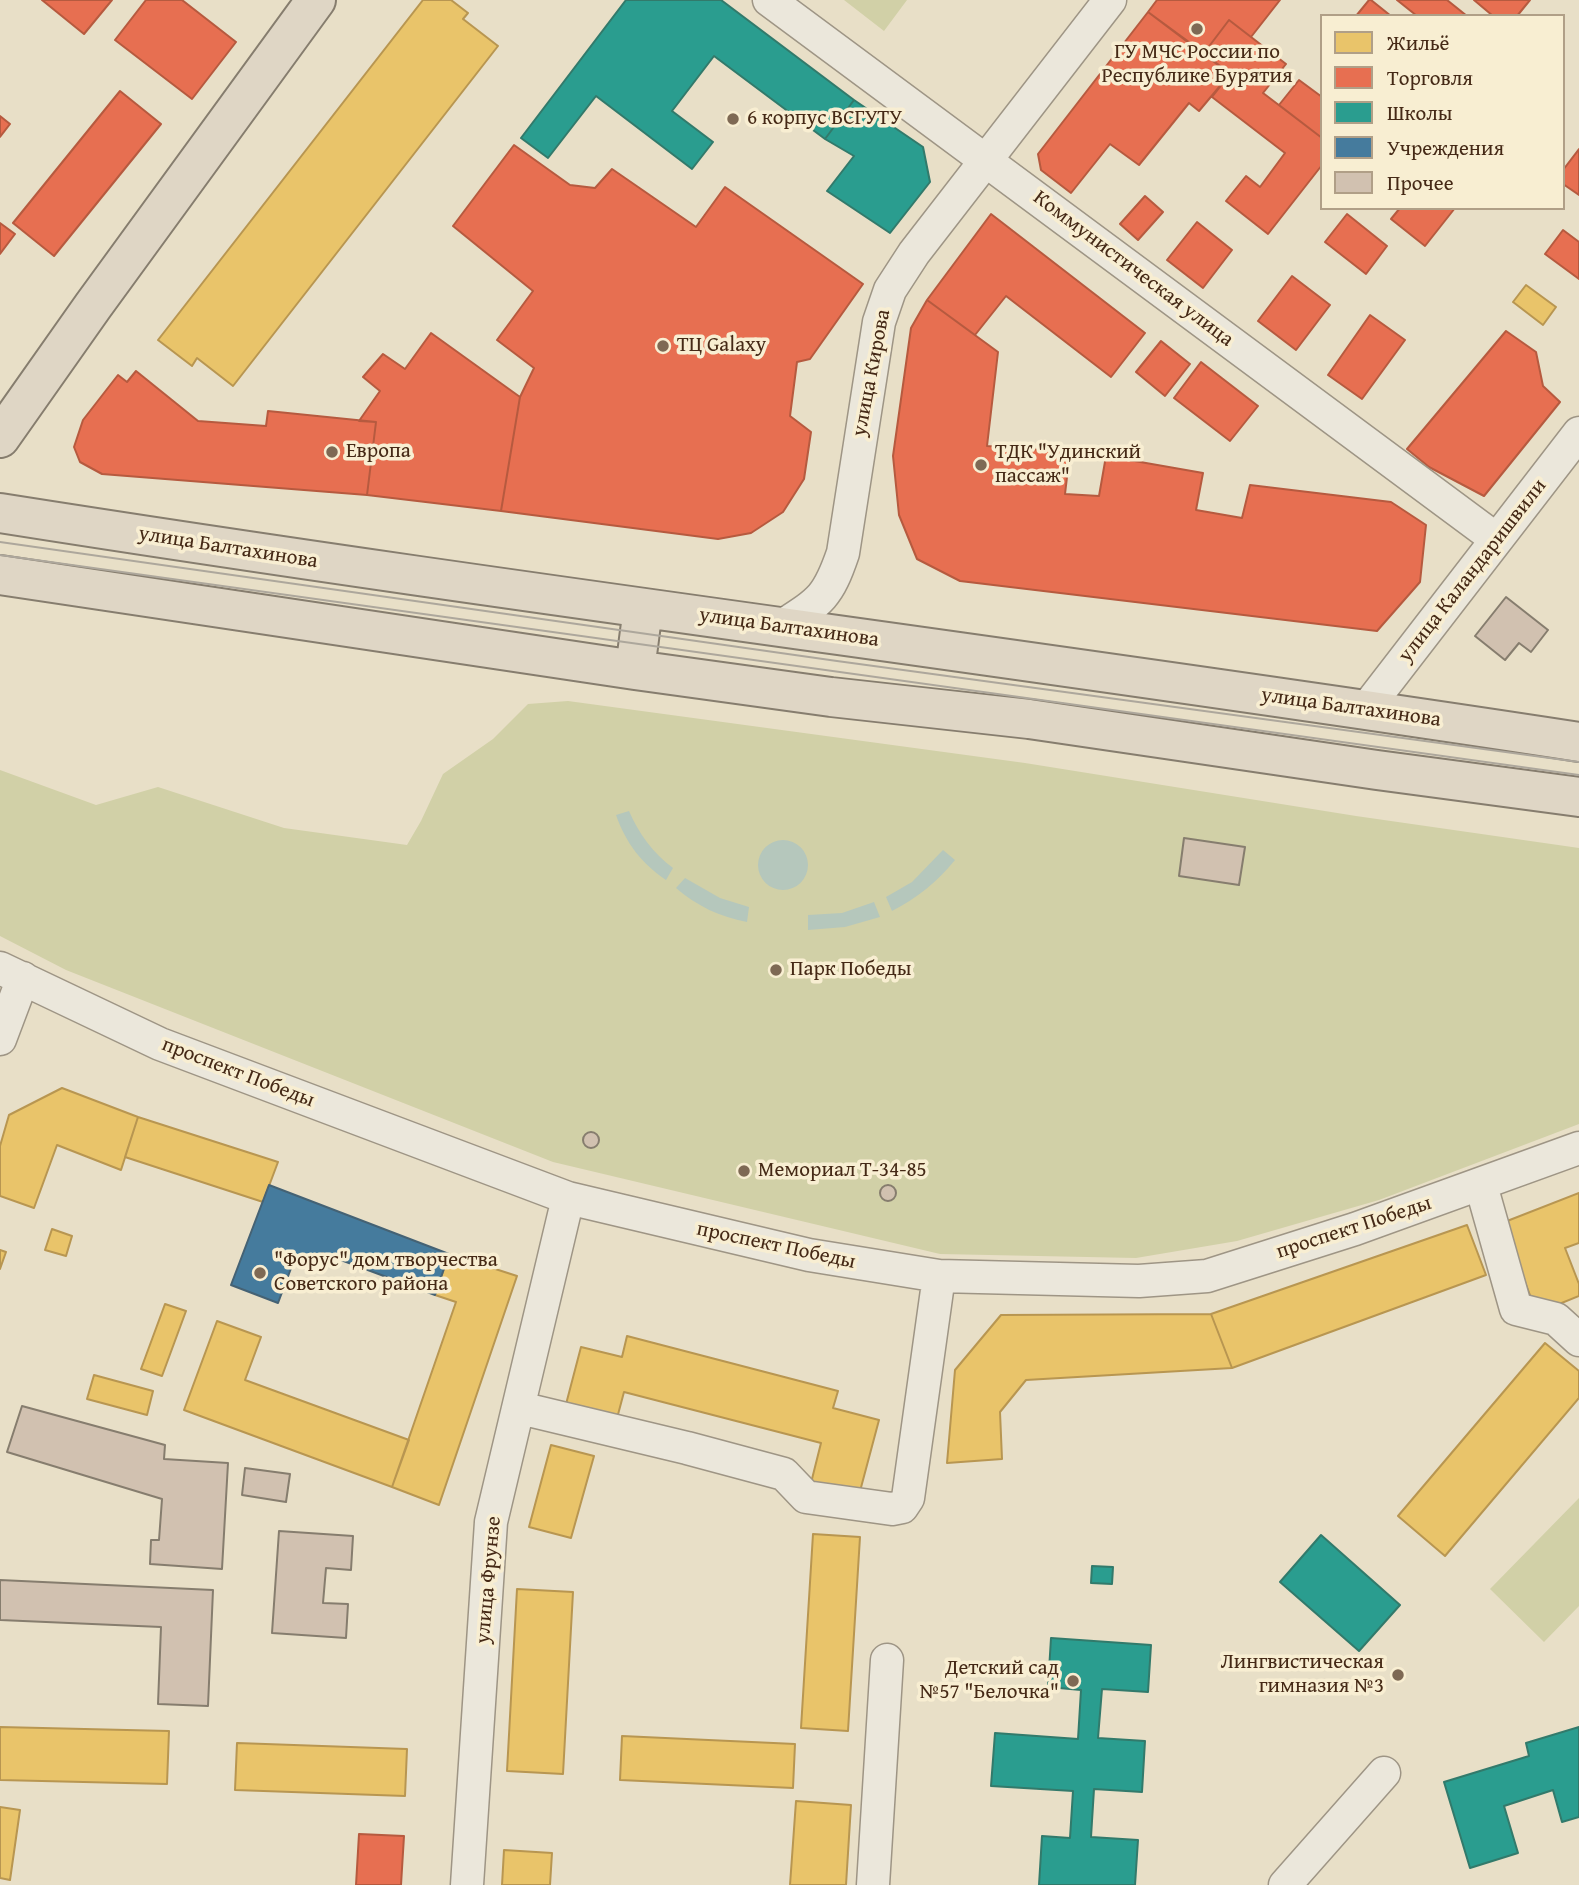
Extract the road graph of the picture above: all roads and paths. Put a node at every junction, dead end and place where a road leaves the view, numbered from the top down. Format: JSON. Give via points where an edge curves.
{"nodes":[{"id":1,"x":316,"y":0,"type":"edge"},
{"id":2,"x":769,"y":0,"type":"edge"},
{"id":3,"x":1110,"y":0,"type":"edge"},
{"id":4,"x":988,"y":160,"type":"junction"},
{"id":5,"x":1579,"y":433,"type":"edge"},
{"id":6,"x":0,"y":438,"type":"edge"},
{"id":7,"x":0,"y":513,"type":"edge"},
{"id":8,"x":1496,"y":539,"type":"junction"},
{"id":9,"x":0,"y":575,"type":"edge"},
{"id":10,"x":643,"y":608,"type":"junction"},
{"id":11,"x":782,"y":626,"type":"junction"},
{"id":12,"x":635,"y":670,"type":"junction"},
{"id":13,"x":1366,"y":709,"type":"junction"},
{"id":14,"x":1579,"y":742,"type":"edge"},
{"id":15,"x":1579,"y":797,"type":"edge"},
{"id":16,"x":12,"y":973,"type":"edge"},
{"id":17,"x":0,"y":1039,"type":"edge"},
{"id":18,"x":1579,"y":1148,"type":"edge"},
{"id":19,"x":1481,"y":1185,"type":"junction"},
{"id":20,"x":568,"y":1198,"type":"junction"},
{"id":21,"x":939,"y":1276,"type":"junction"},
{"id":22,"x":1579,"y":1340,"type":"edge"},
{"id":23,"x":520,"y":1408,"type":"junction"},
{"id":24,"x":887,"y":1660,"type":"dead end"},
{"id":25,"x":1384,"y":1773,"type":"dead end"},
{"id":26,"x":467,"y":1885,"type":"edge"},
{"id":27,"x":873,"y":1885,"type":"edge"},
{"id":28,"x":1285,"y":1885,"type":"edge"}],
"edges":[{"from":1,"to":6,"type":"main road"},
{"from":2,"to":4,"type":"street","name":"Коммунистическая улица"},
{"from":3,"to":4,"type":"street","name":"улица Кирова"},
{"from":4,"to":8,"type":"street","name":"Коммунистическая улица"},
{"from":4,"to":11,"type":"street","name":"улица Кирова","via":[[890,290],[879,322],[839,566],[818,603]]},
{"from":5,"to":8,"type":"street","name":"улица Каландаришвили"},
{"from":7,"to":10,"type":"main road","name":"улица Балтахинова"},
{"from":8,"to":13,"type":"street","name":"улица Каландаришвили"},
{"from":9,"to":12,"type":"main road"},
{"from":10,"to":11,"type":"main road","name":"улица Балтахинова"},
{"from":10,"to":12,"type":"main road"},
{"from":11,"to":13,"type":"main road","name":"улица Балтахинова"},
{"from":12,"to":15,"type":"main road","via":[[1029,719]]},
{"from":13,"to":14,"type":"main road","name":"улица Балтахинова"},
{"from":16,"to":17,"type":"street"},
{"from":16,"to":20,"type":"street","name":"проспект Победы","via":[[160,1044]]},
{"from":18,"to":19,"type":"street","name":"проспект Победы"},
{"from":19,"to":21,"type":"street","name":"проспект Победы","via":[[1207,1276],[1139,1281]]},
{"from":19,"to":22,"type":"street","via":[[1516,1309],[1556,1319]]},
{"from":20,"to":21,"type":"street","name":"проспект Победы","via":[[809,1255]]},
{"from":20,"to":23,"type":"street","name":"улица Фрунзе"},
{"from":21,"to":23,"type":"street","via":[[908,1497],[902,1507],[892,1510],[806,1497],[784,1474]]},
{"from":23,"to":26,"type":"street","name":"улица Фрунзе","via":[[491,1522]]},
{"from":24,"to":27,"type":"street"},
{"from":25,"to":28,"type":"street"}]}
